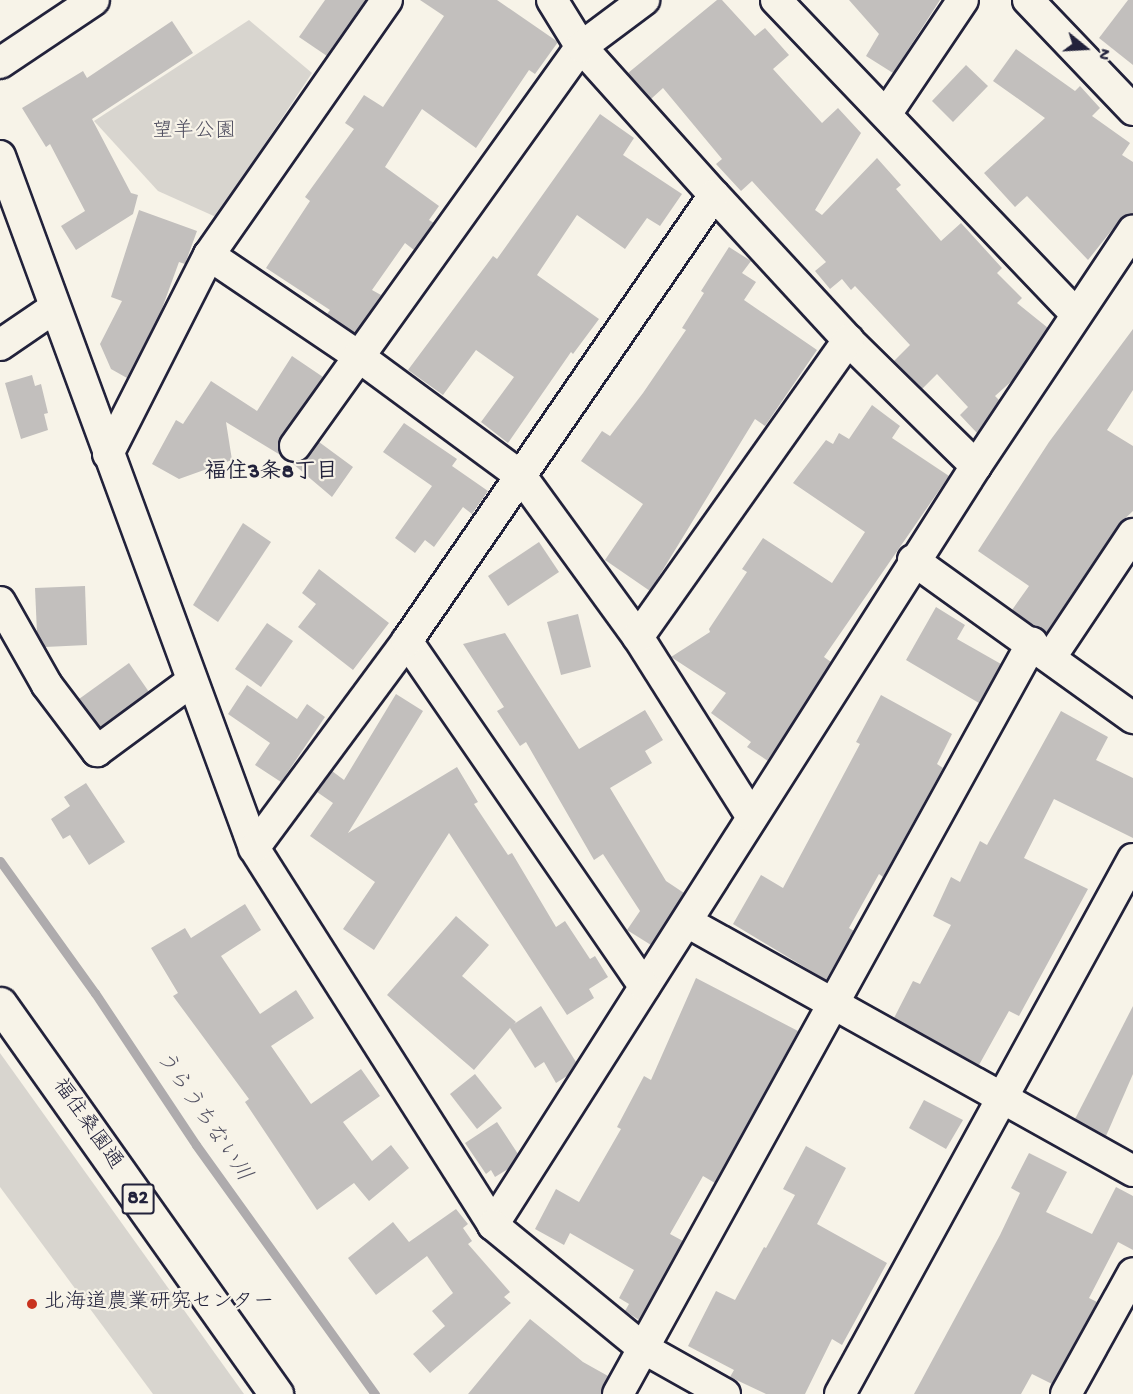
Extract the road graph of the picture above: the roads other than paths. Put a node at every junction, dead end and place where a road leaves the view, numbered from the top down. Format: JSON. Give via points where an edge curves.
{"nodes":[{"id":1,"x":94,"y":0,"type":"edge"},
{"id":2,"x":387,"y":0,"type":"edge"},
{"id":3,"x":552,"y":0,"type":"edge"},
{"id":4,"x":644,"y":0,"type":"edge"},
{"id":5,"x":776,"y":0,"type":"edge"},
{"id":6,"x":963,"y":0,"type":"edge"},
{"id":7,"x":1028,"y":0,"type":"edge"},
{"id":8,"x":581,"y":47,"type":"junction"},
{"id":9,"x":0,"y":63,"type":"edge"},
{"id":10,"x":1133,"y":110,"type":"edge"},
{"id":11,"x":887,"y":113,"type":"junction"},
{"id":12,"x":0,"y":156,"type":"edge"},
{"id":13,"x":714,"y":195,"type":"junction"},
{"id":14,"x":1133,"y":231,"type":"edge"},
{"id":15,"x":209,"y":255,"type":"junction"},
{"id":16,"x":54,"y":308,"type":"junction"},
{"id":17,"x":1076,"y":314,"type":"junction"},
{"id":18,"x":848,"y":340,"type":"junction"},
{"id":19,"x":0,"y":345,"type":"edge"},
{"id":20,"x":358,"y":356,"type":"junction"},
{"id":21,"x":295,"y":446,"type":"dead end"},
{"id":22,"x":108,"y":454,"type":"junction"},
{"id":23,"x":976,"y":466,"type":"junction"},
{"id":24,"x":521,"y":476,"type":"junction"},
{"id":25,"x":1133,"y":534,"type":"edge"},
{"id":26,"x":914,"y":560,"type":"junction"},
{"id":27,"x":0,"y":602,"type":"edge"},
{"id":28,"x":638,"y":637,"type":"junction"},
{"id":29,"x":407,"y":641,"type":"junction"},
{"id":30,"x":1041,"y":650,"type":"junction"},
{"id":31,"x":192,"y":681,"type":"junction"},
{"id":32,"x":1133,"y":718,"type":"edge"},
{"id":33,"x":752,"y":818,"type":"junction"},
{"id":34,"x":254,"y":848,"type":"junction"},
{"id":35,"x":1133,"y":859,"type":"edge"},
{"id":36,"x":687,"y":922,"type":"junction"},
{"id":37,"x":644,"y":986,"type":"junction"},
{"id":38,"x":0,"y":1004,"type":"edge"},
{"id":39,"x":835,"y":1006,"type":"junction"},
{"id":40,"x":1002,"y":1101,"type":"junction"},
{"id":41,"x":1133,"y":1171,"type":"edge"},
{"id":42,"x":493,"y":1225,"type":"junction"},
{"id":43,"x":1133,"y":1273,"type":"edge"},
{"id":44,"x":643,"y":1348,"type":"junction"},
{"id":45,"x":276,"y":1394,"type":"edge"},
{"id":46,"x":618,"y":1394,"type":"edge"},
{"id":47,"x":725,"y":1394,"type":"edge"},
{"id":48,"x":840,"y":1394,"type":"edge"},
{"id":49,"x":1066,"y":1394,"type":"edge"}],
"edges":[{"from":1,"to":9,"type":"street"},
{"from":2,"to":15,"type":"street"},
{"from":3,"to":8,"type":"street"},
{"from":4,"to":8,"type":"street"},
{"from":5,"to":11,"type":"street"},
{"from":6,"to":11,"type":"street"},
{"from":7,"to":10,"type":"street"},
{"from":8,"to":13,"type":"street"},
{"from":8,"to":20,"type":"street"},
{"from":11,"to":17,"type":"street"},
{"from":12,"to":16,"type":"street"},
{"from":13,"to":18,"type":"street"},
{"from":13,"to":24,"type":"street"},
{"from":14,"to":17,"type":"street"},
{"from":15,"to":20,"type":"street"},
{"from":15,"to":22,"type":"street"},
{"from":16,"to":19,"type":"street"},
{"from":16,"to":22,"type":"street"},
{"from":17,"to":23,"type":"street"},
{"from":18,"to":23,"type":"street"},
{"from":18,"to":28,"type":"street"},
{"from":20,"to":21,"type":"street"},
{"from":20,"to":24,"type":"street"},
{"from":22,"to":31,"type":"street"},
{"from":23,"to":26,"type":"street"},
{"from":24,"to":28,"type":"street"},
{"from":24,"to":29,"type":"street"},
{"from":25,"to":30,"type":"street"},
{"from":26,"to":30,"type":"street"},
{"from":26,"to":33,"type":"street"},
{"from":27,"to":31,"type":"street","via":[[47,685],[97,751]]},
{"from":28,"to":33,"type":"street"},
{"from":29,"to":34,"type":"street"},
{"from":29,"to":37,"type":"street"},
{"from":30,"to":32,"type":"street"},
{"from":30,"to":39,"type":"street"},
{"from":31,"to":34,"type":"street"},
{"from":33,"to":36,"type":"street"},
{"from":34,"to":42,"type":"street"},
{"from":35,"to":40,"type":"street"},
{"from":36,"to":37,"type":"street"},
{"from":36,"to":39,"type":"street"},
{"from":37,"to":42,"type":"street"},
{"from":38,"to":45,"type":"main road","name":"福住桑園通","number":"82"},
{"from":39,"to":40,"type":"street"},
{"from":39,"to":44,"type":"street"},
{"from":40,"to":41,"type":"street"},
{"from":40,"to":48,"type":"street"},
{"from":42,"to":44,"type":"street"},
{"from":43,"to":49,"type":"street"},
{"from":44,"to":46,"type":"street"},
{"from":44,"to":47,"type":"street"}]}
